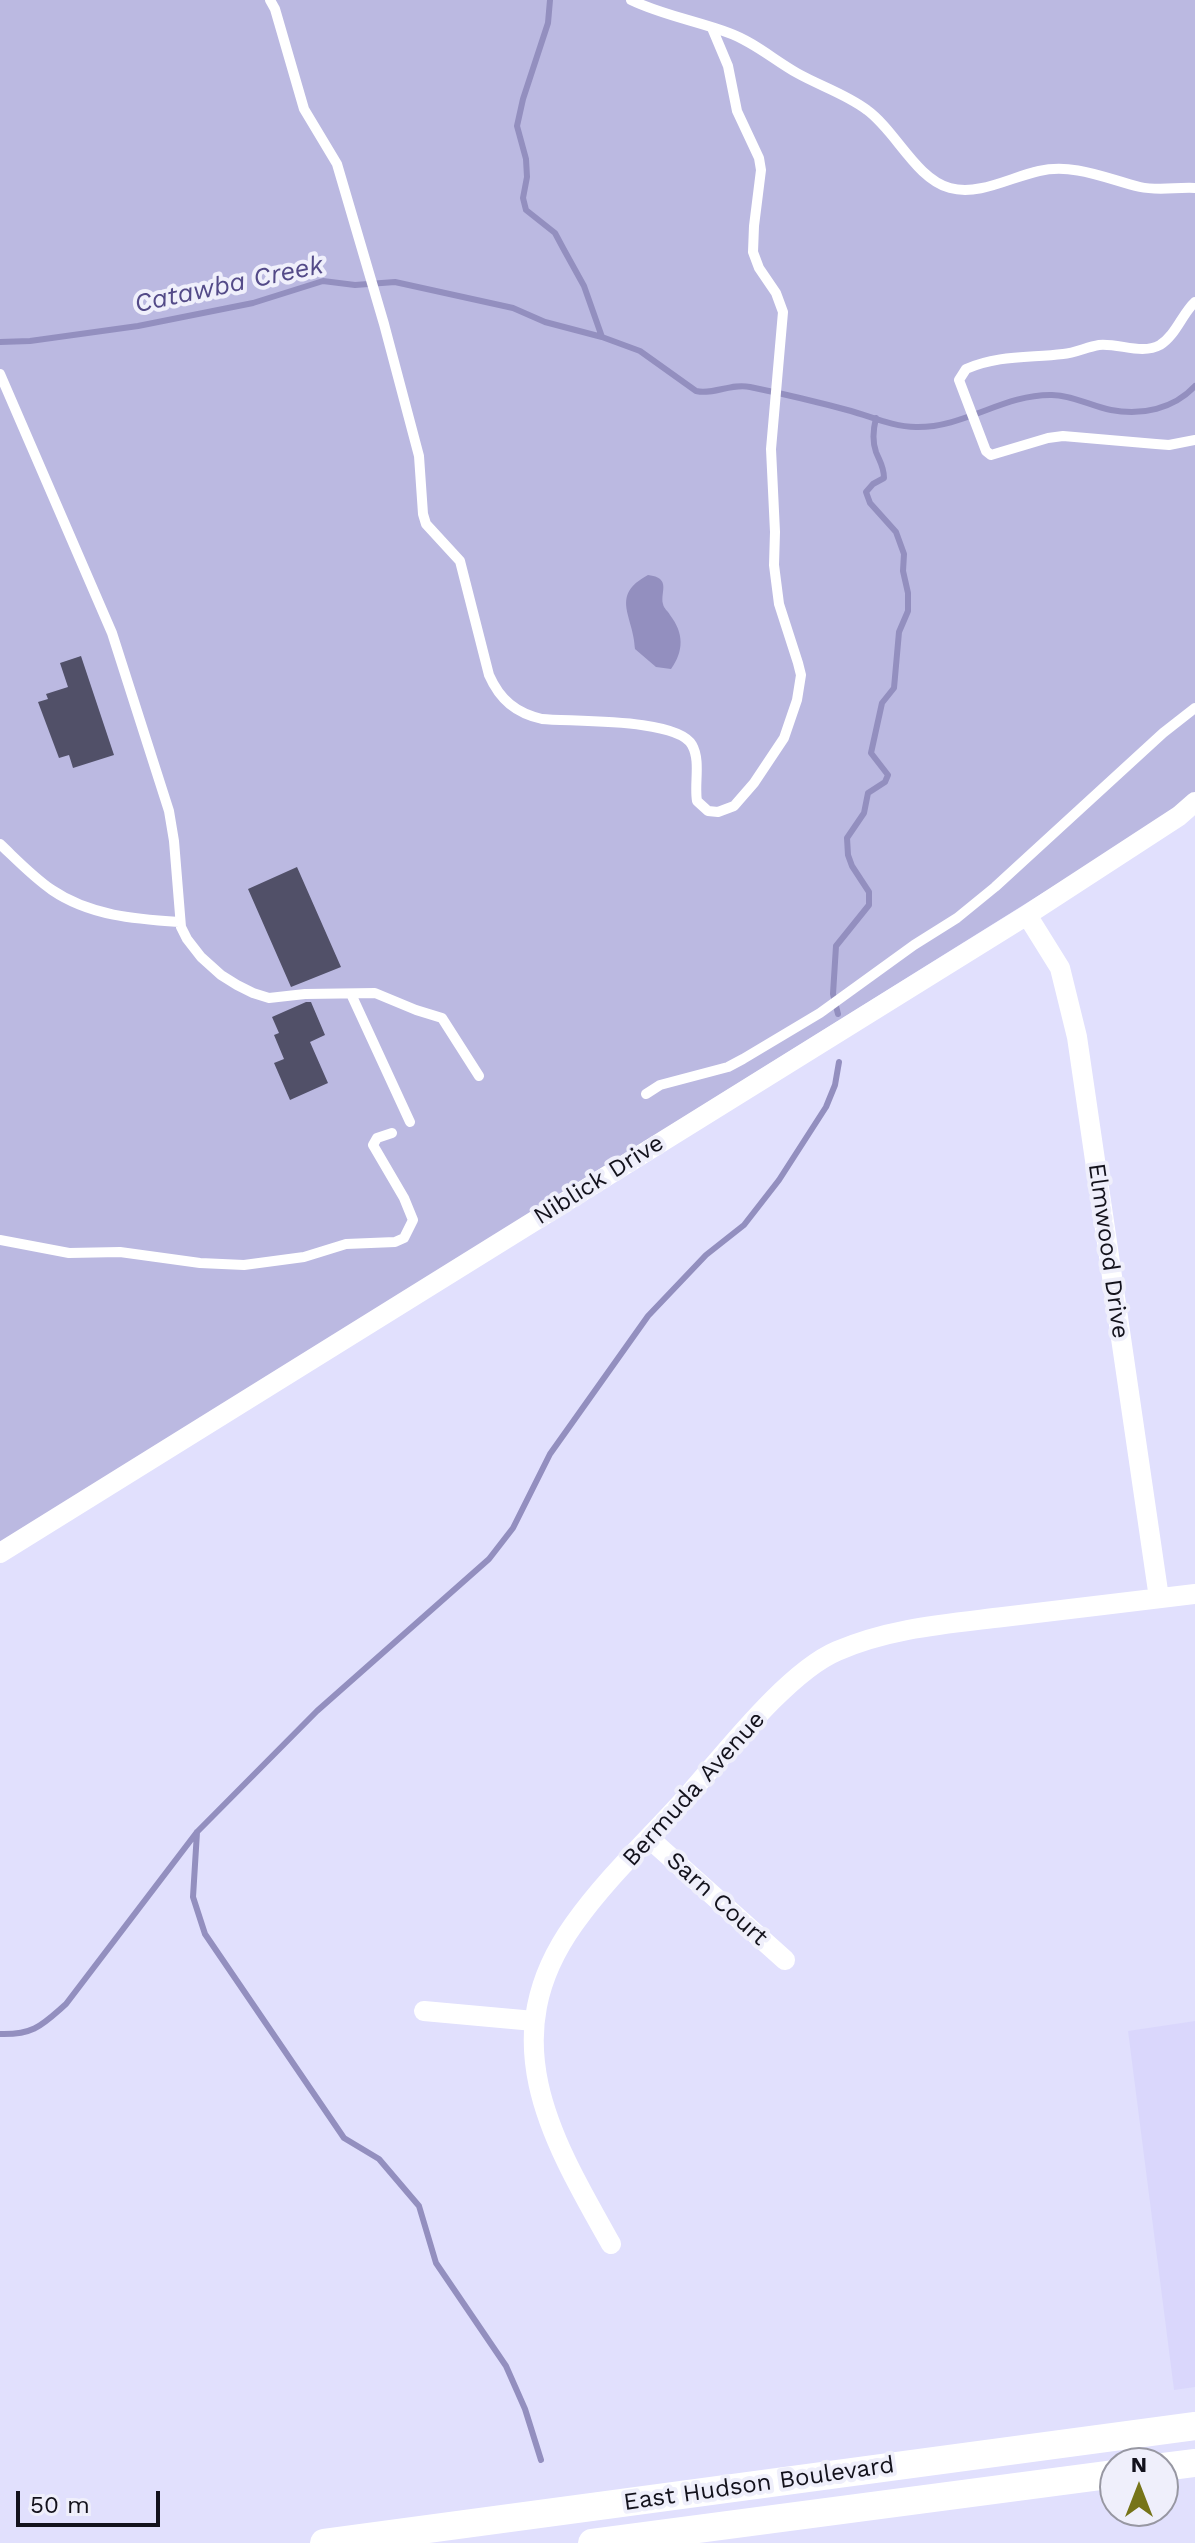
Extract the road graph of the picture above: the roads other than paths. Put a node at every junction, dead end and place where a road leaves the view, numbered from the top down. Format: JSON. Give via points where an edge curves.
{"nodes":[{"id":1,"x":270,"y":0,"type":"edge"},
{"id":2,"x":631,"y":0,"type":"edge"},
{"id":3,"x":712,"y":28,"type":"junction"},
{"id":4,"x":1195,"y":188,"type":"edge"},
{"id":5,"x":1195,"y":302,"type":"edge"},
{"id":6,"x":0,"y":374,"type":"edge"},
{"id":7,"x":1195,"y":440,"type":"edge"},
{"id":8,"x":1195,"y":708,"type":"edge"},
{"id":9,"x":1195,"y":802,"type":"edge"},
{"id":10,"x":0,"y":844,"type":"edge"},
{"id":11,"x":1027,"y":915,"type":"junction"},
{"id":12,"x":180,"y":922,"type":"junction"},
{"id":13,"x":351,"y":994,"type":"junction"},
{"id":14,"x":479,"y":1076,"type":"dead end"},
{"id":15,"x":646,"y":1094,"type":"dead end"},
{"id":16,"x":410,"y":1122,"type":"dead end"},
{"id":17,"x":392,"y":1133,"type":"dead end"},
{"id":18,"x":0,"y":1240,"type":"edge"},
{"id":19,"x":0,"y":1553,"type":"edge"},
{"id":20,"x":1195,"y":1594,"type":"edge"},
{"id":21,"x":1159,"y":1598,"type":"junction"},
{"id":22,"x":650,"y":1839,"type":"junction"},
{"id":23,"x":785,"y":1960,"type":"dead end"},
{"id":24,"x":424,"y":2011,"type":"dead end"},
{"id":25,"x":534,"y":2021,"type":"junction"},
{"id":26,"x":611,"y":2244,"type":"dead end"},
{"id":27,"x":1195,"y":2426,"type":"edge"},
{"id":28,"x":1099,"y":2476,"type":"edge"},
{"id":29,"x":324,"y":2543,"type":"edge"},
{"id":30,"x":592,"y":2543,"type":"edge"}],
"edges":[{"from":1,"to":3,"type":"lane","via":[[304,109],[337,164],[419,456],[426,524],[460,561],[496,692],[526,715],[542,719],[657,726],[682,735],[694,748],[697,801],[718,812],[743,797],[784,738],[800,687],[775,588],[771,449],[781,303],[753,252],[759,158],[741,122],[728,66]]},
{"from":2,"to":3,"type":"lane"},
{"from":3,"to":4,"type":"lane","via":[[750,43],[869,111],[927,176],[947,188],[974,189],[1053,169],[1150,188]]},
{"from":5,"to":7,"type":"lane","via":[[1158,346],[1098,345],[985,362],[966,369],[961,384],[991,455],[1063,436],[1169,445]]},
{"from":6,"to":12,"type":"lane","via":[[112,633],[142,722],[169,811]]},
{"from":8,"to":15,"type":"lane","via":[[957,918],[820,1013],[728,1067],[674,1080]]},
{"from":9,"to":11,"type":"street","name":"Niblick Drive"},
{"from":10,"to":12,"type":"lane","via":[[71,901],[106,913]]},
{"from":11,"to":19,"type":"street","name":"Niblick Drive"},
{"from":11,"to":21,"type":"street","name":"Elmwood Drive","via":[[1060,968],[1077,1037]]},
{"from":12,"to":13,"type":"lane","via":[[201,957],[253,993],[269,998]]},
{"from":13,"to":14,"type":"lane","via":[[383,995],[442,1018]]},
{"from":13,"to":16,"type":"lane"},
{"from":17,"to":18,"type":"lane","via":[[373,1145],[413,1220],[404,1238],[395,1242],[346,1244],[304,1257],[221,1265],[138,1253],[69,1253]]},
{"from":20,"to":21,"type":"street","name":"Bermuda Avenue"},
{"from":21,"to":22,"type":"street","name":"Bermuda Avenue","via":[[919,1627],[834,1652],[786,1688]]},
{"from":22,"to":23,"type":"street","name":"Sarn Court"},
{"from":22,"to":25,"type":"street","name":"Bermuda Avenue","via":[[564,1938]]},
{"from":24,"to":25,"type":"street"},
{"from":25,"to":26,"type":"street","name":"Bermuda Avenue","via":[[542,2102],[577,2184]]},
{"from":27,"to":29,"type":"main road","name":"East Hudson Boulevard"},
{"from":28,"to":30,"type":"main road","name":"East Hudson Boulevard"}]}
